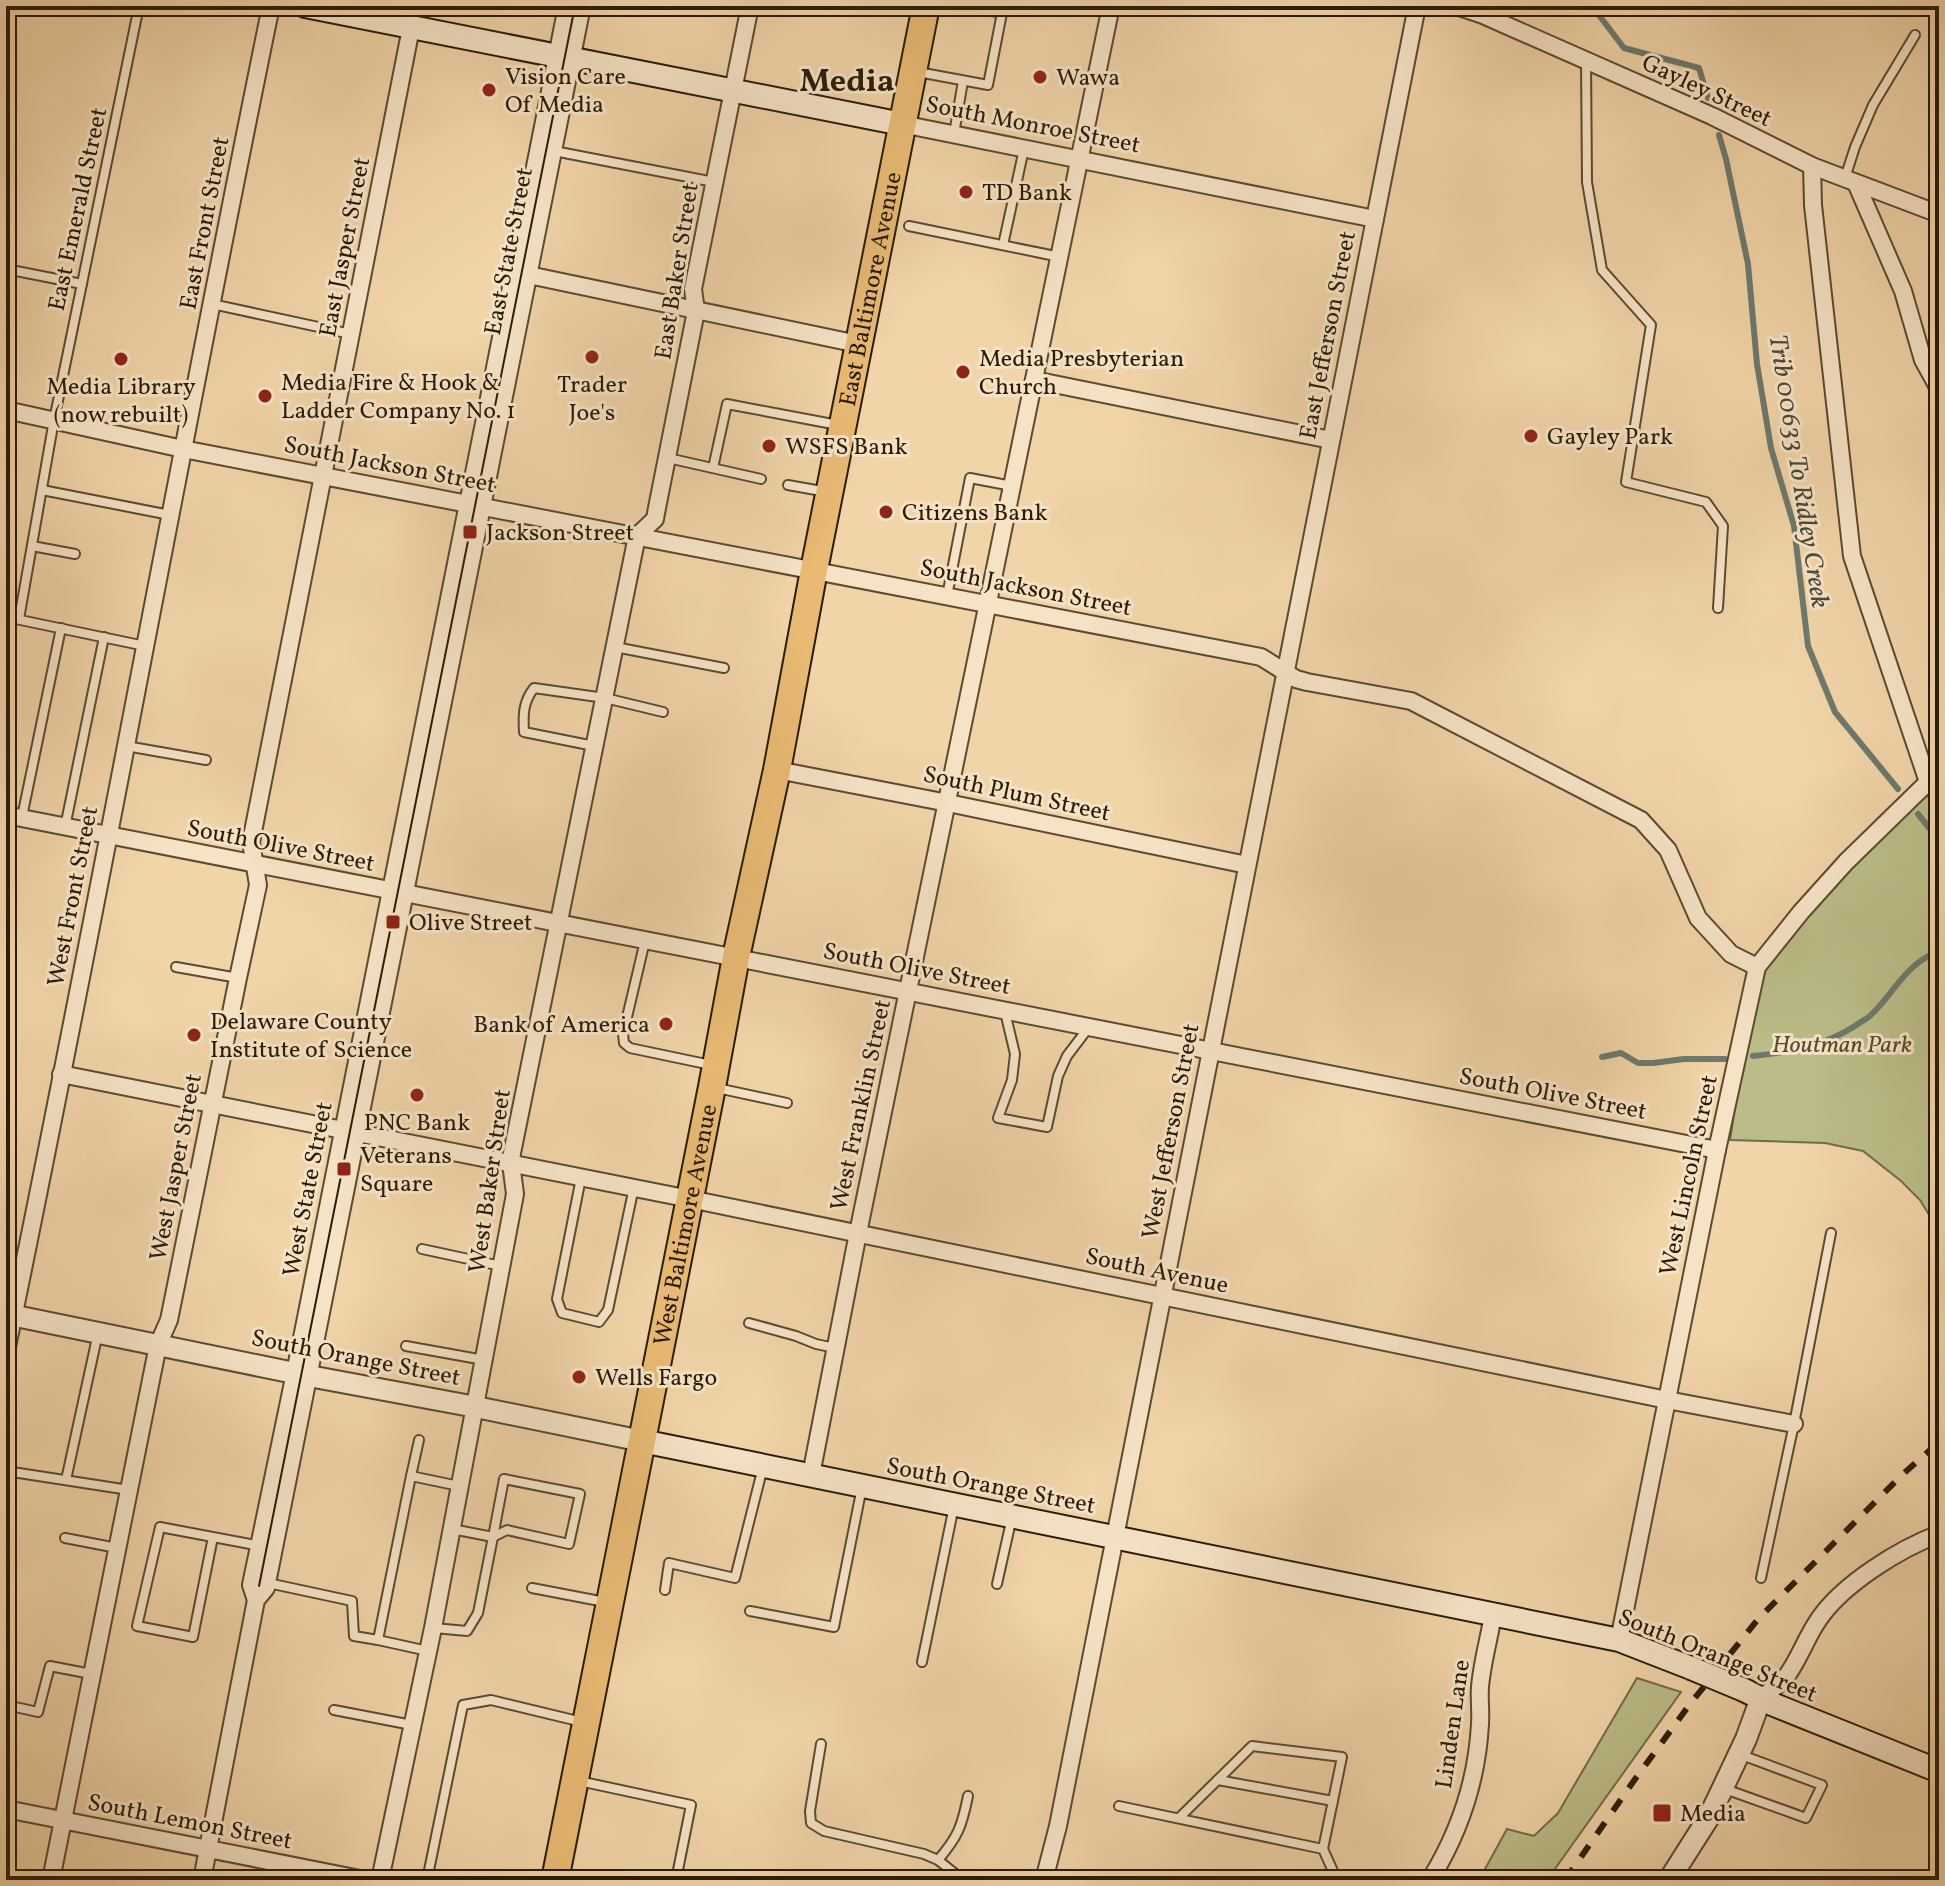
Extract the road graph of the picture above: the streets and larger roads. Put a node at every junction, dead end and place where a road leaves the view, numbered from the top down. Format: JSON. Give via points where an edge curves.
{"nodes":[{"id":1,"x":271,"y":6,"type":"edge"},
{"id":2,"x":305,"y":6,"type":"edge"},
{"id":3,"x":567,"y":6,"type":"edge"},
{"id":4,"x":582,"y":6,"type":"edge"},
{"id":5,"x":750,"y":6,"type":"edge"},
{"id":6,"x":926,"y":6,"type":"edge"},
{"id":7,"x":1111,"y":6,"type":"edge"},
{"id":8,"x":1417,"y":6,"type":"edge"},
{"id":9,"x":1456,"y":6,"type":"edge"},
{"id":10,"x":411,"y":28,"type":"junction"},
{"id":11,"x":564,"y":56,"type":"junction"},
{"id":12,"x":733,"y":91,"type":"junction"},
{"id":13,"x":902,"y":124,"type":"junction"},
{"id":14,"x":1079,"y":160,"type":"junction"},
{"id":15,"x":1812,"y":166,"type":"junction"},
{"id":16,"x":1851,"y":180,"type":"junction"},
{"id":17,"x":1939,"y":214,"type":"edge"},
{"id":18,"x":1375,"y":219,"type":"junction"},
{"id":19,"x":521,"y":274,"type":"junction"},
{"id":20,"x":696,"y":311,"type":"junction"},
{"id":21,"x":858,"y":344,"type":"junction"},
{"id":22,"x":1034,"y":380,"type":"junction"},
{"id":23,"x":1939,"y":389,"type":"edge"},
{"id":24,"x":6,"y":410,"type":"edge"},
{"id":25,"x":1331,"y":440,"type":"junction"},
{"id":26,"x":183,"y":449,"type":"junction"},
{"id":27,"x":324,"y":475,"type":"junction"},
{"id":28,"x":475,"y":505,"type":"junction"},
{"id":29,"x":637,"y":536,"type":"junction"},
{"id":30,"x":814,"y":570,"type":"junction"},
{"id":31,"x":989,"y":604,"type":"junction"},
{"id":32,"x":1285,"y":673,"type":"junction"},
{"id":33,"x":777,"y":770,"type":"junction"},
{"id":34,"x":1934,"y":788,"type":"edge"},
{"id":35,"x":948,"y":803,"type":"junction"},
{"id":36,"x":14,"y":817,"type":"edge"},
{"id":37,"x":108,"y":836,"type":"junction"},
{"id":38,"x":254,"y":863,"type":"junction"},
{"id":39,"x":1247,"y":865,"type":"junction"},
{"id":40,"x":398,"y":892,"type":"junction"},
{"id":41,"x":559,"y":924,"type":"junction"},
{"id":42,"x":736,"y":957,"type":"junction"},
{"id":43,"x":1757,"y":967,"type":"junction"},
{"id":44,"x":909,"y":992,"type":"junction"},
{"id":45,"x":1211,"y":1050,"type":"junction"},
{"id":46,"x":61,"y":1074,"type":"junction"},
{"id":47,"x":213,"y":1103,"type":"junction"},
{"id":48,"x":351,"y":1131,"type":"junction"},
{"id":49,"x":1717,"y":1150,"type":"junction"},
{"id":50,"x":511,"y":1163,"type":"junction"},
{"id":51,"x":690,"y":1199,"type":"junction"},
{"id":52,"x":858,"y":1233,"type":"junction"},
{"id":53,"x":1163,"y":1295,"type":"junction"},
{"id":54,"x":10,"y":1315,"type":"edge"},
{"id":55,"x":158,"y":1345,"type":"junction"},
{"id":56,"x":6,"y":1352,"type":"edge"},
{"id":57,"x":302,"y":1374,"type":"junction"},
{"id":58,"x":1667,"y":1400,"type":"junction"},
{"id":59,"x":476,"y":1407,"type":"junction"},
{"id":60,"x":1794,"y":1424,"type":"road end"},
{"id":61,"x":642,"y":1441,"type":"junction"},
{"id":62,"x":811,"y":1475,"type":"junction"},
{"id":63,"x":1939,"y":1534,"type":"edge"},
{"id":64,"x":1115,"y":1537,"type":"junction"},
{"id":65,"x":1493,"y":1615,"type":"junction"},
{"id":66,"x":1619,"y":1640,"type":"junction"},
{"id":67,"x":1752,"y":1694,"type":"junction"},
{"id":68,"x":1939,"y":1771,"type":"edge"},
{"id":69,"x":6,"y":1809,"type":"edge"},
{"id":70,"x":62,"y":1820,"type":"junction"},
{"id":71,"x":208,"y":1849,"type":"junction"},
{"id":72,"x":304,"y":1874,"type":"edge"},
{"id":73,"x":51,"y":1880,"type":"edge"},
{"id":74,"x":202,"y":1880,"type":"edge"},
{"id":75,"x":365,"y":1880,"type":"edge"},
{"id":76,"x":380,"y":1880,"type":"edge"},
{"id":77,"x":555,"y":1880,"type":"edge"},
{"id":78,"x":1044,"y":1880,"type":"edge"},
{"id":79,"x":1430,"y":1880,"type":"edge"},
{"id":80,"x":1669,"y":1880,"type":"edge"}],
"edges":[{"from":1,"to":26,"type":"street","name":"East Front Street"},
{"from":2,"to":10,"type":"main road","name":"South Monroe Street"},
{"from":3,"to":11,"type":"street","name":"East State Street"},
{"from":4,"to":11,"type":"street","name":"East State Street"},
{"from":5,"to":12,"type":"street","name":"East Baker Street"},
{"from":6,"to":13,"type":"main road","name":"East Baltimore Avenue"},
{"from":7,"to":14,"type":"street","name":"West Franklin Street"},
{"from":8,"to":18,"type":"street","name":"East Jefferson Street"},
{"from":9,"to":15,"type":"street","name":"Gayley Street","via":[[1712,116]]},
{"from":10,"to":11,"type":"main road","name":"South Monroe Street"},
{"from":10,"to":27,"type":"street","name":"East Jasper Street"},
{"from":11,"to":12,"type":"main road","name":"South Monroe Street"},
{"from":11,"to":19,"type":"street","name":"East State Street"},
{"from":11,"to":19,"type":"street","name":"East State Street","via":[[553,151]]},
{"from":12,"to":13,"type":"main road","name":"South Monroe Street"},
{"from":12,"to":20,"type":"street","name":"East Baker Street","via":[[693,289]]},
{"from":13,"to":14,"type":"street","name":"South Monroe Street"},
{"from":13,"to":21,"type":"main road","name":"East Baltimore Avenue"},
{"from":14,"to":18,"type":"street","name":"South Monroe Street"},
{"from":14,"to":22,"type":"street","name":"West Franklin Street"},
{"from":15,"to":16,"type":"street","name":"Gayley Street"},
{"from":15,"to":34,"type":"street","via":[[1852,556]]},
{"from":16,"to":17,"type":"street","name":"Gayley Street"},
{"from":16,"to":23,"type":"street","via":[[1903,291],[1923,360]]},
{"from":18,"to":25,"type":"street","name":"East Jefferson Street"},
{"from":19,"to":20,"type":"street"},
{"from":19,"to":28,"type":"street","name":"East State Street"},
{"from":20,"to":21,"type":"street"},
{"from":20,"to":29,"type":"street","name":"East Baker Street","via":[[655,519]]},
{"from":21,"to":30,"type":"main road","name":"East Baltimore Avenue"},
{"from":22,"to":25,"type":"street"},
{"from":22,"to":31,"type":"street","name":"West Franklin Street"},
{"from":24,"to":26,"type":"street","name":"South Jackson Street"},
{"from":25,"to":32,"type":"street","name":"East Jefferson Street"},
{"from":26,"to":27,"type":"street","name":"South Jackson Street"},
{"from":26,"to":37,"type":"street","name":"West Front Street"},
{"from":27,"to":28,"type":"street","name":"South Jackson Street"},
{"from":27,"to":38,"type":"street","name":"West Jasper Street","via":[[251,842]]},
{"from":28,"to":29,"type":"street","name":"South Jackson Street"},
{"from":28,"to":40,"type":"street","name":"West State Street"},
{"from":29,"to":30,"type":"street","name":"South Jackson Street"},
{"from":29,"to":41,"type":"street","name":"West Baker Street"},
{"from":30,"to":31,"type":"street","name":"South Jackson Street"},
{"from":30,"to":33,"type":"main road","name":"West Baltimore Avenue"},
{"from":31,"to":32,"type":"street","name":"South Jackson Street","via":[[1261,657]]},
{"from":31,"to":35,"type":"street","name":"West Franklin Street"},
{"from":32,"to":39,"type":"street","name":"West Jefferson Street"},
{"from":32,"to":43,"type":"street","name":"South Jackson Street","via":[[1307,682],[1411,701],[1641,820],[1668,850],[1698,918],[1731,954]]},
{"from":33,"to":35,"type":"street","name":"South Plum Street"},
{"from":33,"to":42,"type":"main road","name":"West Baltimore Avenue"},
{"from":34,"to":43,"type":"street","name":"West Lincoln Street","via":[[1846,862]]},
{"from":35,"to":39,"type":"street","name":"South Plum Street"},
{"from":35,"to":44,"type":"street","name":"West Franklin Street"},
{"from":36,"to":37,"type":"street","name":"South Olive Street"},
{"from":37,"to":38,"type":"street","name":"South Olive Street"},
{"from":37,"to":46,"type":"street","name":"West Front Street"},
{"from":38,"to":40,"type":"street","name":"South Olive Street"},
{"from":38,"to":47,"type":"street","name":"West Jasper Street","via":[[258,885]]},
{"from":39,"to":45,"type":"street","name":"West Jefferson Street"},
{"from":40,"to":41,"type":"street","name":"South Olive Street"},
{"from":40,"to":48,"type":"street","name":"West State Street"},
{"from":41,"to":42,"type":"street","name":"South Olive Street"},
{"from":41,"to":50,"type":"street","name":"West Baker Street"},
{"from":42,"to":44,"type":"street","name":"South Olive Street"},
{"from":42,"to":51,"type":"main road","name":"West Baltimore Avenue"},
{"from":43,"to":49,"type":"street","name":"West Lincoln Street"},
{"from":44,"to":45,"type":"street","name":"South Olive Street"},
{"from":44,"to":52,"type":"street","name":"West Franklin Street"},
{"from":45,"to":49,"type":"street","name":"South Olive Street"},
{"from":45,"to":53,"type":"street","name":"West Jefferson Street"},
{"from":46,"to":47,"type":"street"},
{"from":46,"to":54,"type":"street","name":"West Front Street"},
{"from":47,"to":48,"type":"street"},
{"from":47,"to":55,"type":"street","name":"West Jasper Street","via":[[169,1320]]},
{"from":48,"to":50,"type":"street"},
{"from":48,"to":57,"type":"street","name":"West State Street"},
{"from":49,"to":58,"type":"street","name":"West Lincoln Street"},
{"from":50,"to":51,"type":"street","name":"South Avenue"},
{"from":50,"to":59,"type":"street","name":"West Baker Street","via":[[515,1194]]},
{"from":51,"to":52,"type":"street","name":"South Avenue"},
{"from":51,"to":61,"type":"main road","name":"West Baltimore Avenue"},
{"from":52,"to":53,"type":"street","name":"South Avenue"},
{"from":52,"to":62,"type":"street","name":"West Franklin Street"},
{"from":53,"to":58,"type":"street","name":"South Avenue"},
{"from":53,"to":64,"type":"street","name":"West Jefferson Street"},
{"from":54,"to":55,"type":"street","name":"South Orange Street"},
{"from":54,"to":56,"type":"street","name":"West Front Street"},
{"from":55,"to":57,"type":"street","name":"South Orange Street"},
{"from":55,"to":70,"type":"street","name":"West Jasper Street"},
{"from":57,"to":59,"type":"street","name":"South Orange Street"},
{"from":57,"to":71,"type":"street","name":"West State Street","via":[[260,1581],[251,1585],[256,1600]]},
{"from":58,"to":60,"type":"street","name":"South Avenue"},
{"from":58,"to":66,"type":"street","name":"West Lincoln Street"},
{"from":59,"to":61,"type":"street","name":"South Orange Street"},
{"from":59,"to":76,"type":"street","name":"West Baker Street"},
{"from":61,"to":62,"type":"main road","name":"South Orange Street"},
{"from":61,"to":77,"type":"main road","name":"West Baltimore Avenue"},
{"from":62,"to":64,"type":"main road","name":"South Orange Street"},
{"from":63,"to":67,"type":"street","via":[[1851,1584],[1818,1620],[1788,1674],[1775,1687]]},
{"from":64,"to":65,"type":"main road","name":"South Orange Street"},
{"from":64,"to":78,"type":"street","name":"West Jefferson Street"},
{"from":65,"to":66,"type":"main road","name":"South Orange Street"},
{"from":65,"to":79,"type":"street","name":"Linden Lane","via":[[1480,1687],[1475,1770],[1464,1811]]},
{"from":66,"to":67,"type":"main road","name":"South Orange Street","bridge":true},
{"from":67,"to":68,"type":"main road","name":"South Orange Street"},
{"from":67,"to":80,"type":"street","via":[[1739,1754],[1709,1817]]},
{"from":69,"to":70,"type":"street","name":"South Lemon Street"},
{"from":70,"to":71,"type":"street","name":"South Lemon Street"},
{"from":70,"to":73,"type":"street","name":"West Jasper Street"},
{"from":71,"to":72,"type":"street","name":"South Lemon Street"},
{"from":71,"to":74,"type":"street","name":"West State Street"},
{"from":72,"to":75,"type":"street","name":"South Lemon Street"}]}
